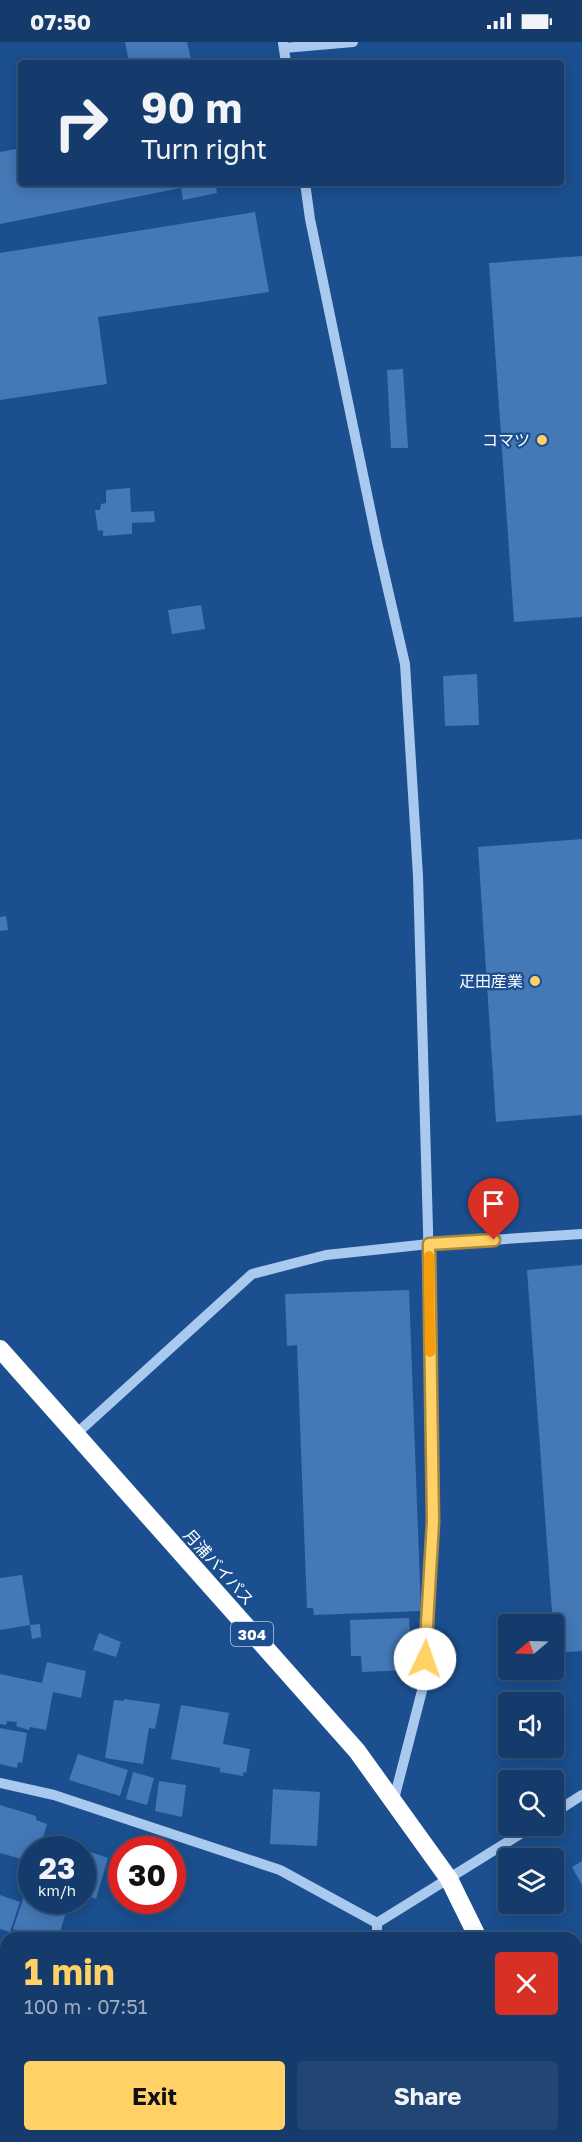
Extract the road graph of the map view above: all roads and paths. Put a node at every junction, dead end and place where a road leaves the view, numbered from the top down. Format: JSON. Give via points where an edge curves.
{"nodes":[{"id":1,"x":353,"y":42,"type":"edge"},
{"id":2,"x":283,"y":45,"type":"edge"},
{"id":3,"x":286,"y":60,"type":"edge"},
{"id":4,"x":304,"y":186,"type":"edge"},
{"id":5,"x":582,"y":1234,"type":"edge"},
{"id":6,"x":429,"y":1244,"type":"junction"},
{"id":7,"x":0,"y":1349,"type":"edge"},
{"id":8,"x":75,"y":1435,"type":"junction"},
{"id":9,"x":0,"y":1783,"type":"edge"},
{"id":10,"x":582,"y":1795,"type":"edge"},
{"id":11,"x":393,"y":1803,"type":"junction"},
{"id":12,"x":564,"y":1807,"type":"edge"},
{"id":13,"x":517,"y":1836,"type":"edge"},
{"id":14,"x":449,"y":1879,"type":"junction"},
{"id":15,"x":377,"y":1923,"type":"junction"},
{"id":16,"x":377,"y":1932,"type":"edge"},
{"id":17,"x":475,"y":1932,"type":"edge"}],
"edges":[{"from":1,"to":2,"type":"street"},
{"from":2,"to":3,"type":"street"},
{"from":4,"to":6,"type":"street","via":[[405,664],[418,876]]},
{"from":5,"to":6,"type":"street"},
{"from":6,"to":8,"type":"street","via":[[326,1255],[252,1274]]},
{"from":6,"to":11,"type":"street","via":[[433,1521],[424,1683]]},
{"from":7,"to":8,"type":"highway","name":"月浦バイパス","number":"304"},
{"from":8,"to":11,"type":"highway","name":"月浦バイパス","number":"304","via":[[357,1751]]},
{"from":9,"to":15,"type":"street","via":[[54,1795],[280,1870]]},
{"from":10,"to":12,"type":"street"},
{"from":11,"to":14,"type":"highway","name":"月浦バイパス","number":"304"},
{"from":13,"to":14,"type":"street"},
{"from":14,"to":15,"type":"street"},
{"from":14,"to":17,"type":"highway","name":"月浦バイパス","number":"304"},
{"from":15,"to":16,"type":"street"}]}
